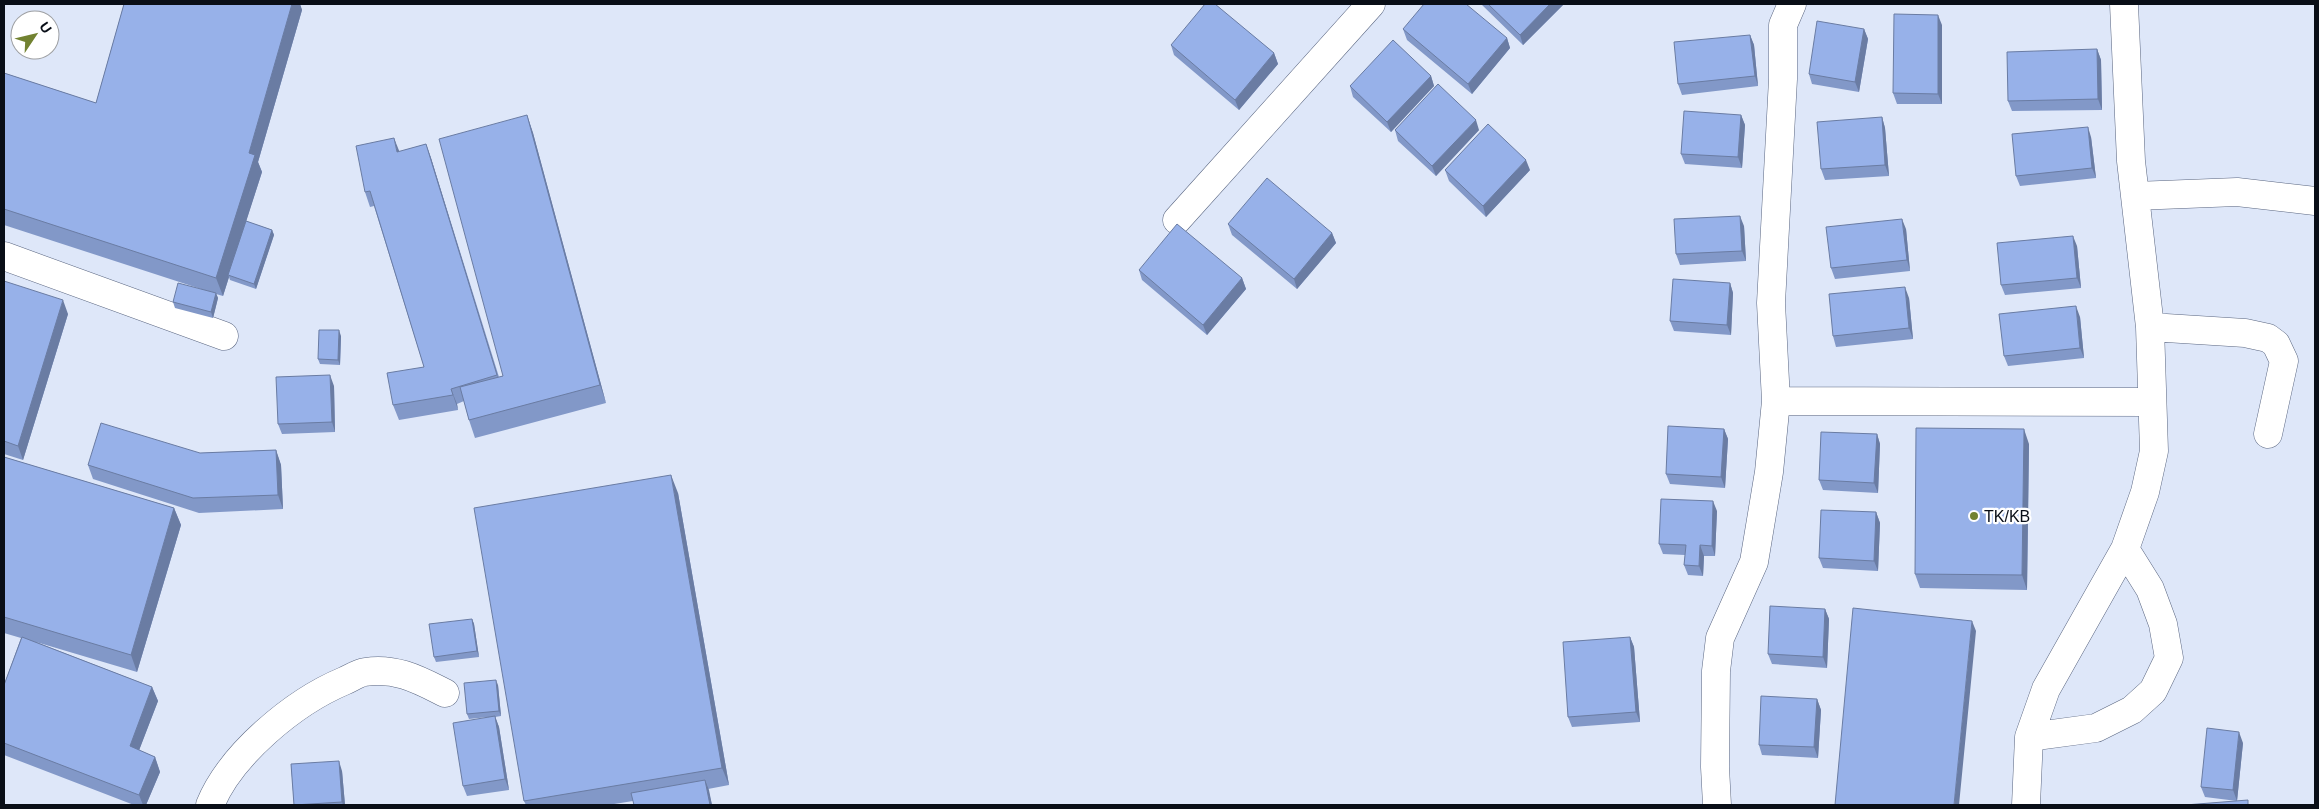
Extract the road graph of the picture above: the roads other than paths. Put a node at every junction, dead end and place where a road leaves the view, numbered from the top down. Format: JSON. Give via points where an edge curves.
{"nodes":[{"id":1,"x":1372,"y":4,"type":"edge"},
{"id":2,"x":1792,"y":4,"type":"edge"},
{"id":3,"x":2124,"y":4,"type":"edge"},
{"id":4,"x":2135,"y":196,"type":"junction"},
{"id":5,"x":2315,"y":201,"type":"edge"},
{"id":6,"x":1177,"y":220,"type":"dead end"},
{"id":7,"x":4,"y":256,"type":"edge"},
{"id":8,"x":2150,"y":327,"type":"junction"},
{"id":9,"x":224,"y":336,"type":"dead end"},
{"id":10,"x":1776,"y":400,"type":"junction"},
{"id":11,"x":2152,"y":402,"type":"junction"},
{"id":12,"x":2268,"y":434,"type":"dead end"},
{"id":13,"x":2125,"y":549,"type":"junction"},
{"id":14,"x":445,"y":693,"type":"dead end"},
{"id":15,"x":2028,"y":737,"type":"junction"},
{"id":16,"x":210,"y":805,"type":"edge"},
{"id":17,"x":1717,"y":805,"type":"edge"},
{"id":18,"x":2026,"y":805,"type":"edge"}],
"edges":[{"from":1,"to":6,"type":"street"},
{"from":2,"to":10,"type":"street","via":[[1783,25],[1771,303]]},
{"from":3,"to":4,"type":"street"},
{"from":4,"to":5,"type":"street","via":[[2237,192]]},
{"from":4,"to":8,"type":"street"},
{"from":7,"to":9,"type":"street"},
{"from":8,"to":11,"type":"street"},
{"from":8,"to":12,"type":"street","via":[[2245,333],[2268,338],[2276,344],[2284,361]]},
{"from":10,"to":11,"type":"street"},
{"from":10,"to":17,"type":"street","via":[[1769,472],[1754,562],[1720,638],[1716,671]]},
{"from":11,"to":13,"type":"street","via":[[2154,451],[2145,492]]},
{"from":13,"to":15,"type":"street","via":[[2046,688]]},
{"from":13,"to":15,"type":"street","via":[[2150,589],[2164,624],[2169,658],[2153,691],[2132,710],[2096,728]]},
{"from":14,"to":16,"type":"street","via":[[410,675],[383,672],[365,672],[328,688],[291,711],[248,750],[216,790]]},
{"from":15,"to":18,"type":"street"}]}
